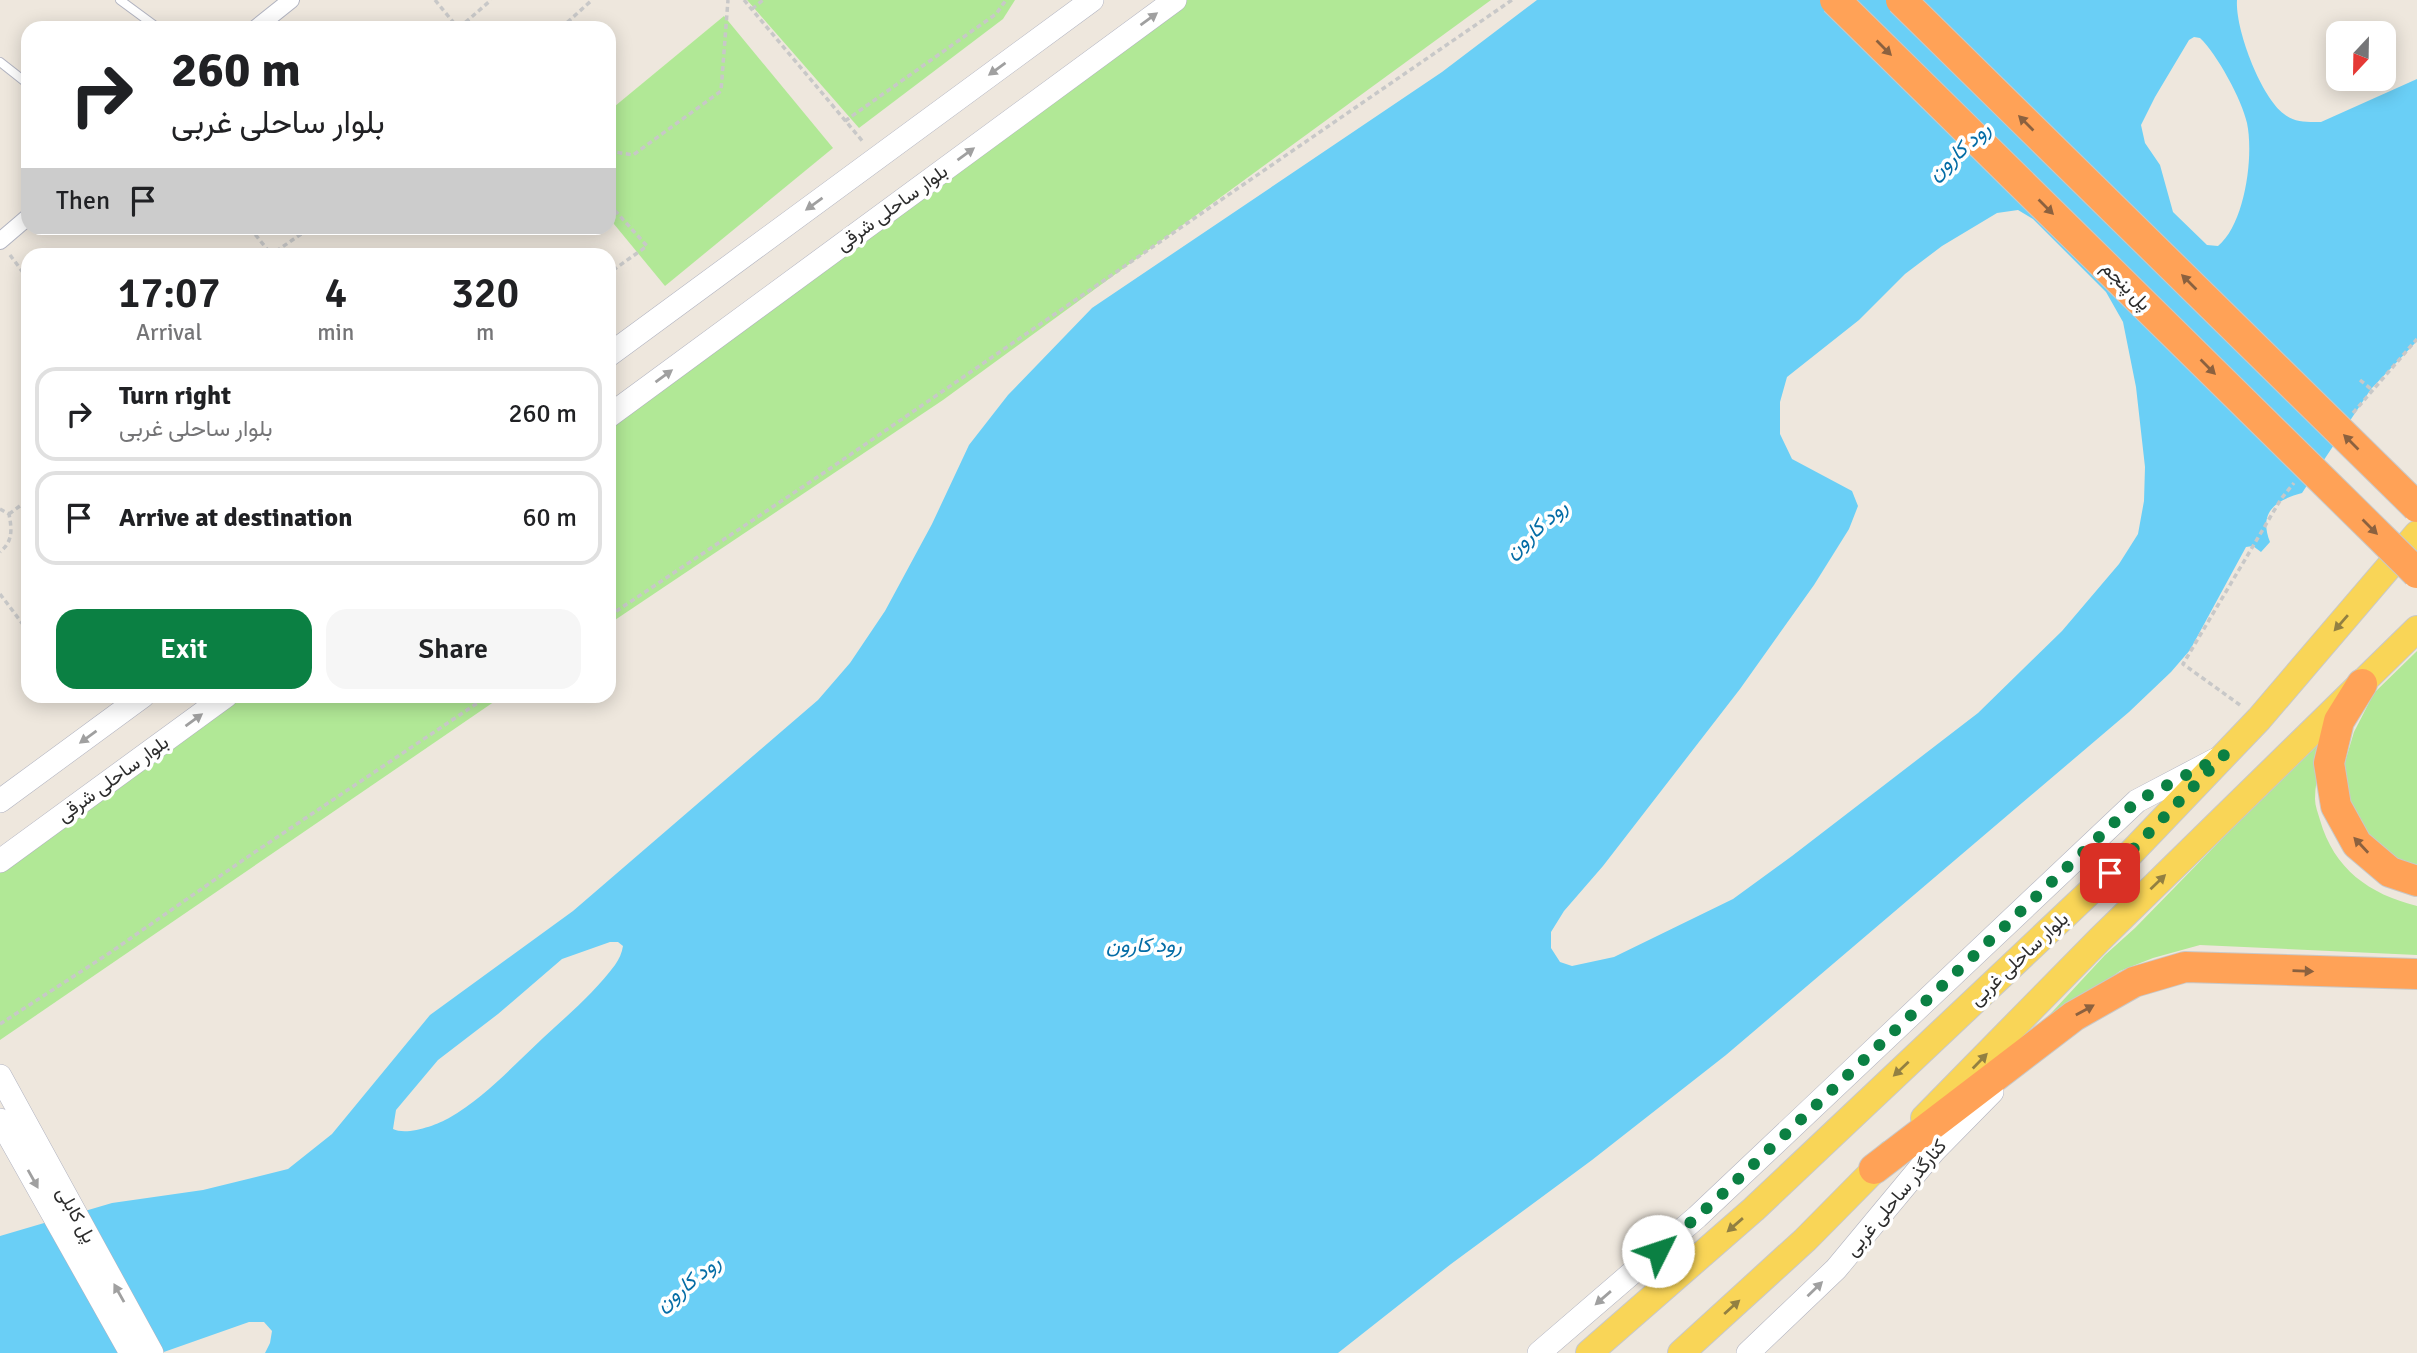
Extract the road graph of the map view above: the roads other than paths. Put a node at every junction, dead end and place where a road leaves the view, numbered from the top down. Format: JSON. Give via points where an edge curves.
{"nodes":[{"id":1,"x":120,"y":0,"type":"edge"},
{"id":2,"x":291,"y":0,"type":"edge"},
{"id":3,"x":1062,"y":0,"type":"edge"},
{"id":4,"x":1091,"y":0,"type":"edge"},
{"id":5,"x":1175,"y":0,"type":"edge"},
{"id":6,"x":1835,"y":0,"type":"edge"},
{"id":7,"x":1902,"y":0,"type":"edge"},
{"id":8,"x":148,"y":21,"type":"edge"},
{"id":9,"x":265,"y":21,"type":"edge"},
{"id":10,"x":1038,"y":39,"type":"junction"},
{"id":11,"x":0,"y":62,"type":"edge"},
{"id":12,"x":21,"y":78,"type":"edge"},
{"id":13,"x":21,"y":225,"type":"edge"},
{"id":14,"x":4,"y":246,"type":"edge"},
{"id":15,"x":616,"y":350,"type":"edge"},
{"id":16,"x":616,"y":411,"type":"edge"},
{"id":17,"x":2417,"y":507,"type":"edge"},
{"id":18,"x":2417,"y":534,"type":"edge"},
{"id":19,"x":2417,"y":573,"type":"edge"},
{"id":20,"x":2415,"y":630,"type":"edge"},
{"id":21,"x":2362,"y":684,"type":"junction"},
{"id":22,"x":134,"y":703,"type":"edge"},
{"id":23,"x":216,"y":703,"type":"edge"},
{"id":24,"x":2224,"y":755,"type":"junction"},
{"id":25,"x":32,"y":778,"type":"junction"},
{"id":26,"x":0,"y":787,"type":"edge"},
{"id":27,"x":0,"y":801,"type":"edge"},
{"id":28,"x":0,"y":861,"type":"edge"},
{"id":29,"x":2417,"y":881,"type":"edge"},
{"id":30,"x":2417,"y":974,"type":"edge"},
{"id":31,"x":2043,"y":1040,"type":"junction"},
{"id":32,"x":0,"y":1076,"type":"edge"},
{"id":33,"x":0,"y":1120,"type":"edge"},
{"id":34,"x":1874,"y":1169,"type":"junction"},
{"id":35,"x":1601,"y":1347,"type":"edge"},
{"id":36,"x":131,"y":1353,"type":"edge"},
{"id":37,"x":152,"y":1353,"type":"edge"},
{"id":38,"x":1539,"y":1353,"type":"edge"},
{"id":39,"x":1681,"y":1353,"type":"edge"},
{"id":40,"x":1748,"y":1353,"type":"edge"}],
"edges":[{"from":1,"to":8,"type":"lane"},
{"from":2,"to":9,"type":"street"},
{"from":3,"to":10,"type":"main road"},
{"from":4,"to":10,"type":"main road"},
{"from":16,"to":5,"type":"main road","name":"بلوار ساحلی شرقی","one_way":true},
{"from":6,"to":19,"type":"highway","name":"پل پنجم","one_way":true,"bridge":true},
{"from":17,"to":7,"type":"highway","one_way":true,"bridge":true},
{"from":10,"to":15,"type":"main road","one_way":true},
{"from":11,"to":12,"type":"lane"},
{"from":13,"to":14,"type":"street"},
{"from":18,"to":24,"type":"main road","name":"بلوار ساحلی غربی","one_way":true},
{"from":20,"to":21,"type":"main road"},
{"from":29,"to":21,"type":"highway","one_way":true,"via":[[2390,872],[2357,844],[2336,806],[2329,763],[2339,721]]},
{"from":34,"to":21,"type":"main road","one_way":true,"via":[[2100,939]]},
{"from":22,"to":25,"type":"main road","one_way":true},
{"from":28,"to":23,"type":"main road","name":"بلوار ساحلی شرقی","one_way":true},
{"from":24,"to":35,"type":"main road","name":"بلوار ساحلی غربی","one_way":true,"via":[[2129,855]]},
{"from":24,"to":38,"type":"main road","one_way":true,"via":[[2137,801],[1697,1217]]},
{"from":25,"to":26,"type":"main road"},
{"from":25,"to":27,"type":"main road"},
{"from":31,"to":30,"type":"highway","one_way":true,"via":[[2074,1016],[2134,982],[2185,967]]},
{"from":31,"to":34,"type":"highway"},
{"from":40,"to":31,"type":"main road","name":"کنارگذر ساحلی غربی","one_way":true,"via":[[1836,1269],[1934,1151]]},
{"from":37,"to":32,"type":"main road","name":"پل کابلی","one_way":true},
{"from":33,"to":36,"type":"main road","name":"پل کابلی","one_way":true},
{"from":39,"to":34,"type":"main road","one_way":true,"via":[[1805,1240]]}]}
